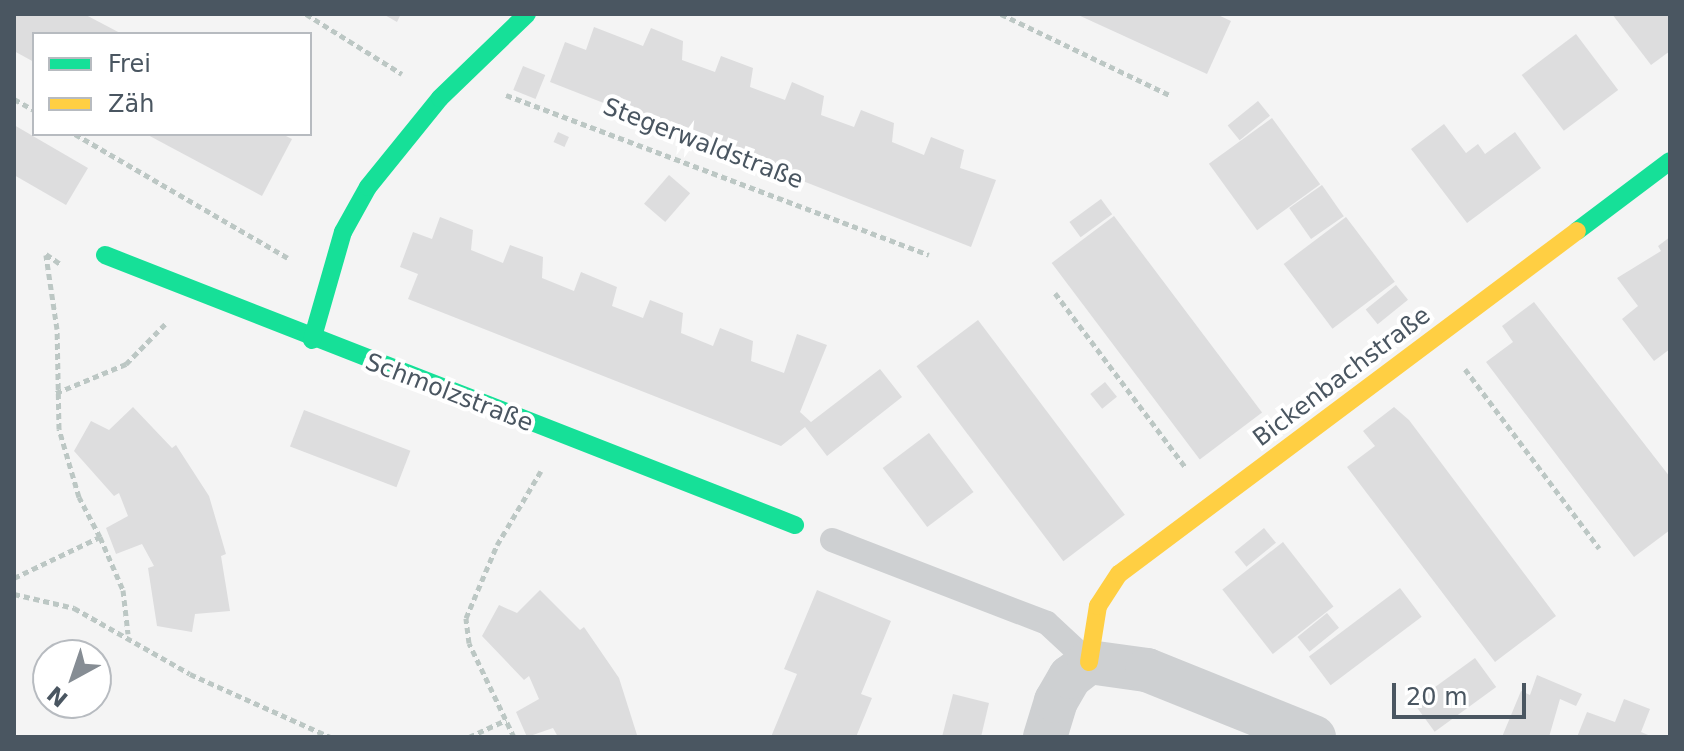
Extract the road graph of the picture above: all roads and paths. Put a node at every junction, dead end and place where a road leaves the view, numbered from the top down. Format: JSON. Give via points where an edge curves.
{"nodes":[{"id":1,"x":306,"y":14,"type":"edge"},
{"id":2,"x":527,"y":14,"type":"edge"},
{"id":3,"x":1001,"y":14,"type":"edge"},
{"id":4,"x":460,"y":77,"type":"junction"},
{"id":5,"x":1169,"y":95,"type":"dead end"},
{"id":6,"x":440,"y":98,"type":"junction"},
{"id":7,"x":14,"y":99,"type":"edge"},
{"id":8,"x":32,"y":109,"type":"edge"},
{"id":9,"x":78,"y":136,"type":"edge"},
{"id":10,"x":1670,"y":161,"type":"edge"},
{"id":11,"x":46,"y":254,"type":"dead end"},
{"id":12,"x":105,"y":255,"type":"dead end"},
{"id":13,"x":929,"y":255,"type":"dead end"},
{"id":14,"x":326,"y":284,"type":"junction"},
{"id":15,"x":190,"y":291,"type":"junction"},
{"id":16,"x":1055,"y":293,"type":"dead end"},
{"id":17,"x":1438,"y":333,"type":"junction"},
{"id":18,"x":312,"y":340,"type":"junction"},
{"id":19,"x":56,"y":393,"type":"junction"},
{"id":20,"x":548,"y":461,"type":"dead end"},
{"id":21,"x":1213,"y":504,"type":"junction"},
{"id":22,"x":795,"y":525,"type":"dead end"},
{"id":23,"x":100,"y":537,"type":"junction"},
{"id":24,"x":832,"y":540,"type":"dead end"},
{"id":25,"x":1599,"y":548,"type":"dead end"},
{"id":26,"x":14,"y":578,"type":"edge"},
{"id":27,"x":14,"y":594,"type":"edge"},
{"id":28,"x":128,"y":635,"type":"junction"},
{"id":29,"x":1089,"y":662,"type":"junction"},
{"id":30,"x":506,"y":720,"type":"junction"},
{"id":31,"x":330,"y":737,"type":"edge"},
{"id":32,"x":469,"y":737,"type":"edge"},
{"id":33,"x":514,"y":737,"type":"edge"},
{"id":34,"x":1045,"y":737,"type":"edge"},
{"id":35,"x":1314,"y":737,"type":"edge"}],
"edges":[{"from":1,"to":6,"type":"path"},
{"from":2,"to":4,"type":"street"},
{"from":3,"to":5,"type":"path"},
{"from":4,"to":6,"type":"street"},
{"from":4,"to":13,"type":"path","name":"Stegerwaldstraße"},
{"from":6,"to":14,"type":"street","via":[[353,211]]},
{"from":7,"to":8,"type":"path"},
{"from":9,"to":14,"type":"path"},
{"from":10,"to":17,"type":"street","name":"Bickenbachstraße"},
{"from":11,"to":19,"type":"path","via":[[57,329]]},
{"from":12,"to":15,"type":"street","name":"Schmolzstraße"},
{"from":14,"to":18,"type":"street"},
{"from":15,"to":18,"type":"street","name":"Schmolzstraße"},
{"from":15,"to":19,"type":"path","via":[[148,345],[126,364]]},
{"from":16,"to":21,"type":"path"},
{"from":17,"to":21,"type":"street","name":"Bickenbachstraße"},
{"from":17,"to":25,"type":"path"},
{"from":18,"to":22,"type":"street","name":"Schmolzstraße"},
{"from":19,"to":23,"type":"path","via":[[67,462]]},
{"from":20,"to":30,"type":"path","via":[[497,545],[466,618],[469,643]]},
{"from":21,"to":29,"type":"street","name":"Bickenbachstraße","via":[[1119,574],[1106,590],[1098,606]]},
{"from":23,"to":26,"type":"path"},
{"from":23,"to":28,"type":"path","via":[[123,590]]},
{"from":24,"to":29,"type":"lane","via":[[1047,623]]},
{"from":27,"to":28,"type":"path","via":[[74,608]]},
{"from":28,"to":31,"type":"path","via":[[190,674]]},
{"from":29,"to":34,"type":"street","via":[[1070,677]]},
{"from":29,"to":35,"type":"street","via":[[1147,670]]},
{"from":30,"to":32,"type":"path"},
{"from":30,"to":33,"type":"path"}]}
